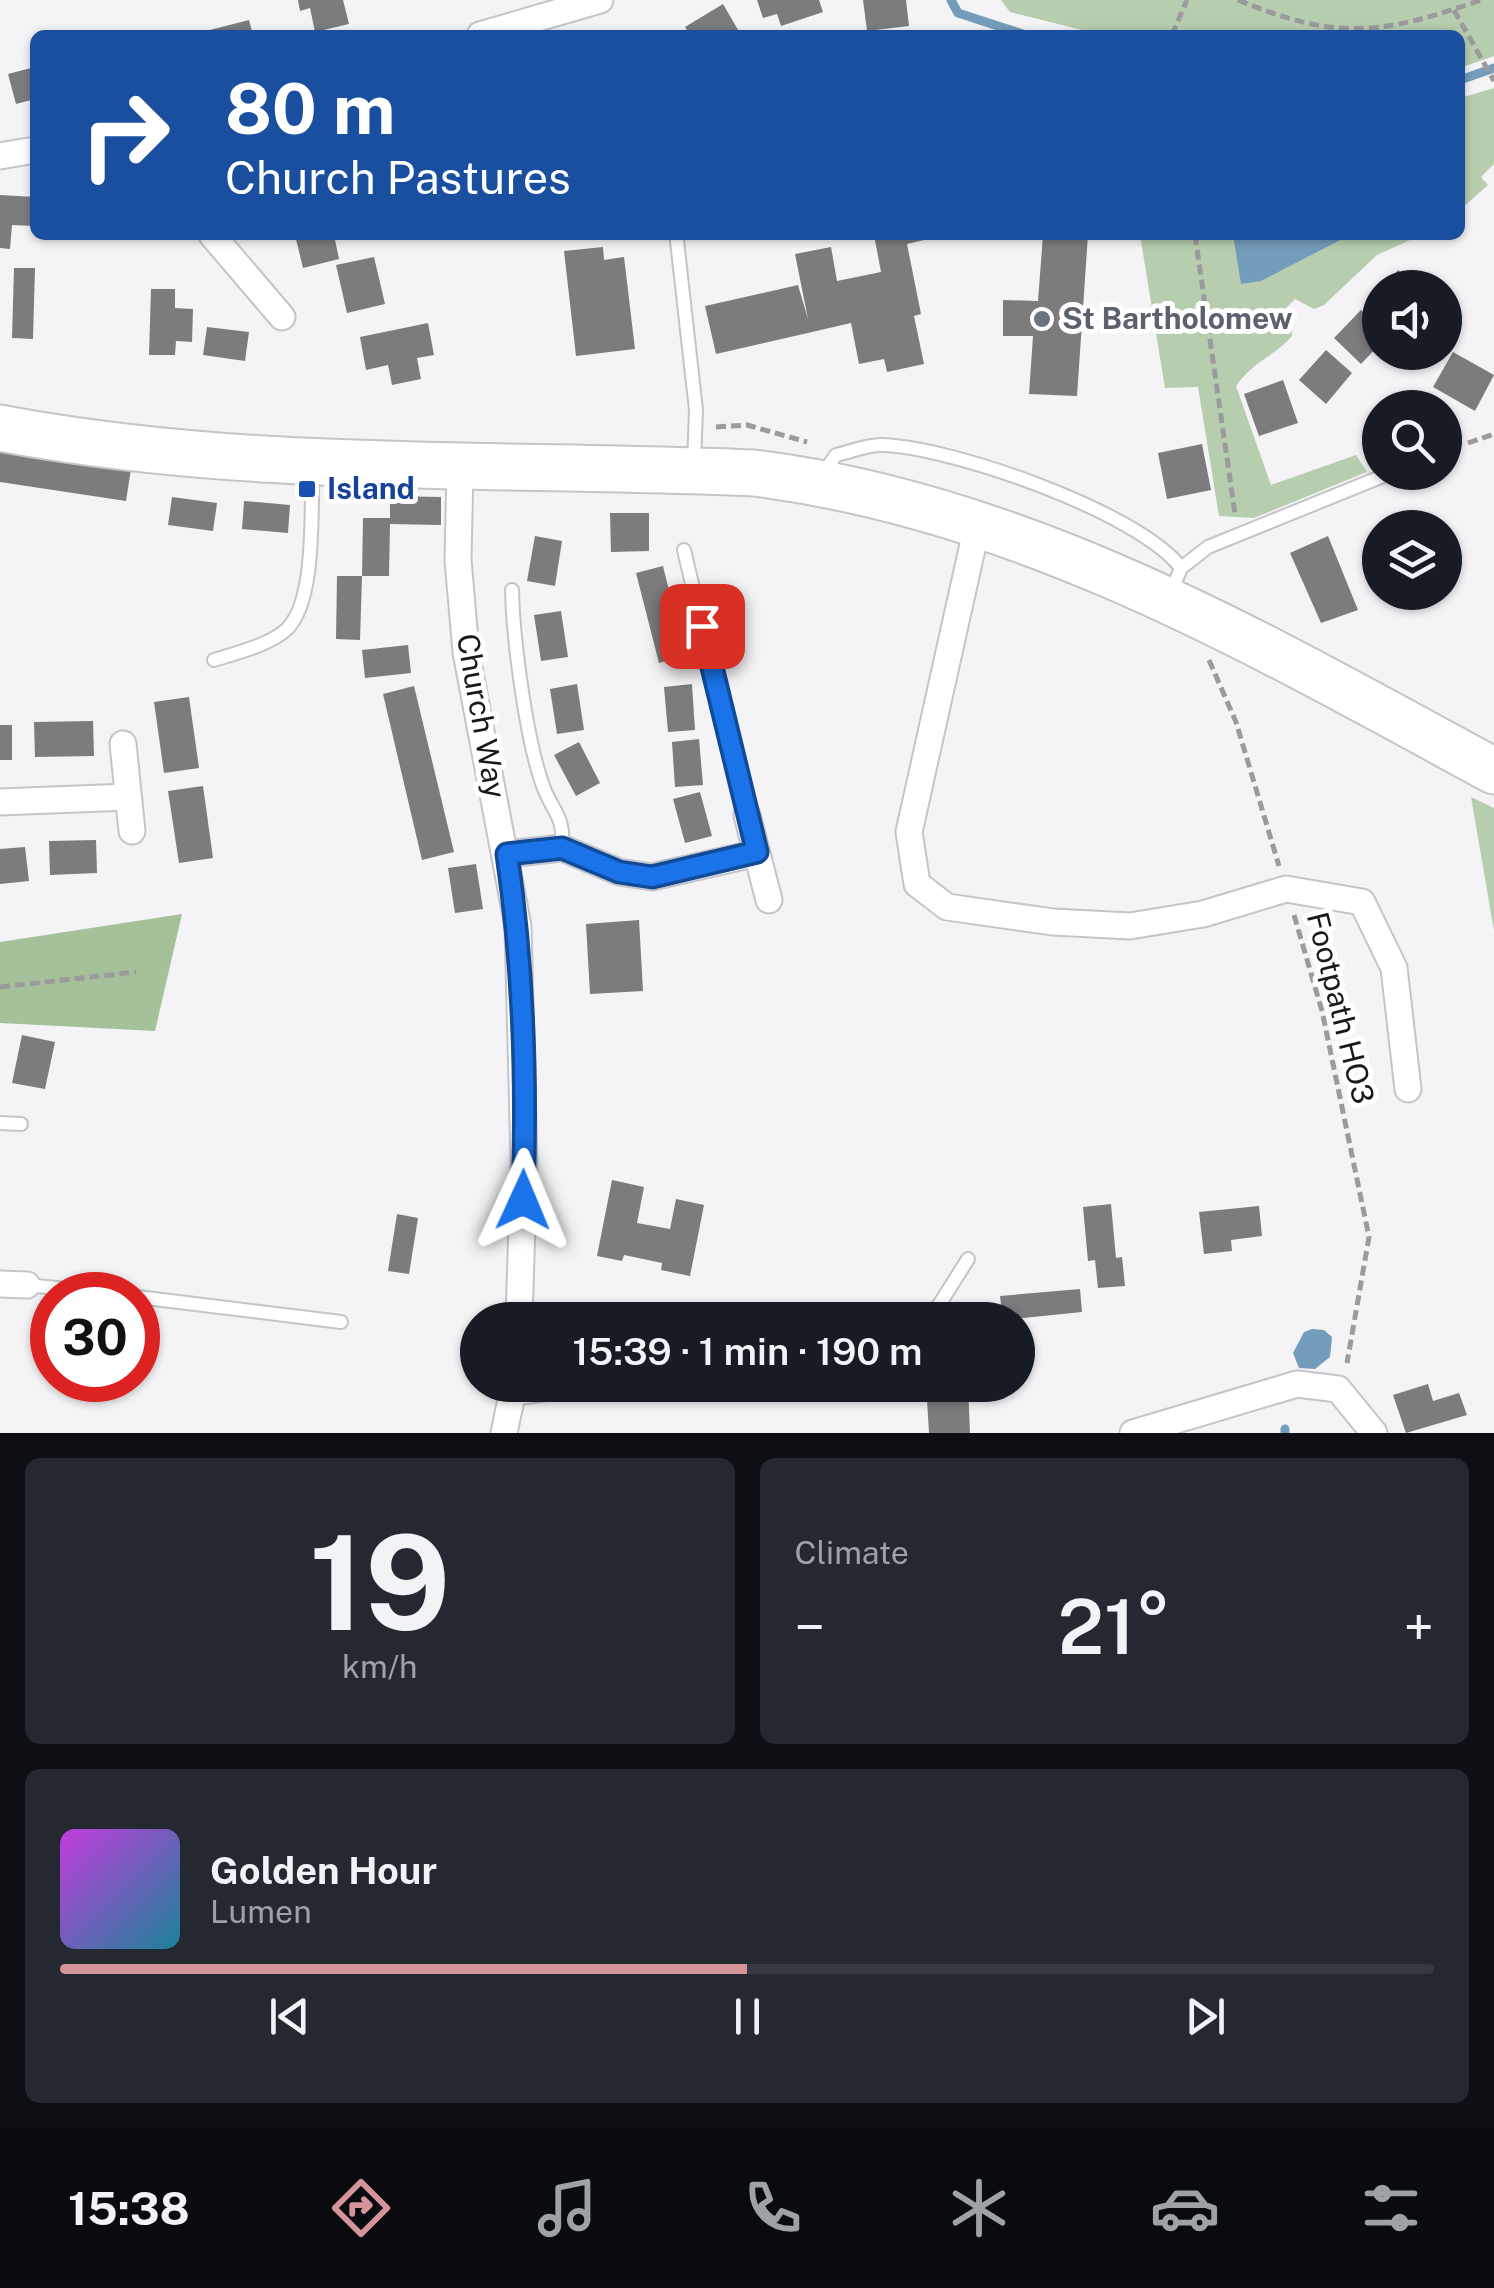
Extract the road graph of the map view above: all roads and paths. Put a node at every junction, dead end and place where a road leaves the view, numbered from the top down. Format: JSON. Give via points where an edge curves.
{"nodes":[{"id":1,"x":600,"y":0,"type":"edge"},
{"id":2,"x":1186,"y":0,"type":"edge"},
{"id":3,"x":1238,"y":0,"type":"edge"},
{"id":4,"x":1481,"y":0,"type":"edge"},
{"id":5,"x":1454,"y":10,"type":"junction"},
{"id":6,"x":497,"y":30,"type":"edge"},
{"id":7,"x":1174,"y":30,"type":"edge"},
{"id":8,"x":1332,"y":30,"type":"edge"},
{"id":9,"x":1350,"y":30,"type":"edge"},
{"id":10,"x":1494,"y":81,"type":"edge"},
{"id":11,"x":30,"y":151,"type":"edge"},
{"id":12,"x":0,"y":156,"type":"edge"},
{"id":13,"x":216,"y":240,"type":"edge"},
{"id":14,"x":1196,"y":240,"type":"edge"},
{"id":15,"x":677,"y":241,"type":"dead end"},
{"id":16,"x":282,"y":317,"type":"dead end"},
{"id":17,"x":0,"y":428,"type":"edge"},
{"id":18,"x":1494,"y":434,"type":"edge"},
{"id":19,"x":1462,"y":445,"type":"edge"},
{"id":20,"x":313,"y":464,"type":"junction"},
{"id":21,"x":460,"y":470,"type":"junction"},
{"id":22,"x":694,"y":470,"type":"junction"},
{"id":23,"x":817,"y":481,"type":"junction"},
{"id":24,"x":1362,"y":484,"type":"edge"},
{"id":25,"x":978,"y":522,"type":"junction"},
{"id":26,"x":1238,"y":534,"type":"junction"},
{"id":27,"x":684,"y":550,"type":"dead end"},
{"id":28,"x":1175,"y":584,"type":"junction"},
{"id":29,"x":512,"y":590,"type":"dead end"},
{"id":30,"x":1215,"y":647,"type":"dead end"},
{"id":31,"x":214,"y":660,"type":"dead end"},
{"id":32,"x":123,"y":744,"type":"dead end"},
{"id":33,"x":1494,"y":771,"type":"edge"},
{"id":34,"x":128,"y":797,"type":"junction"},
{"id":35,"x":0,"y":802,"type":"edge"},
{"id":36,"x":747,"y":815,"type":"joint"},
{"id":37,"x":132,"y":831,"type":"dead end"},
{"id":38,"x":562,"y":848,"type":"junction"},
{"id":39,"x":757,"y":852,"type":"junction"},
{"id":40,"x":507,"y":854,"type":"junction"},
{"id":41,"x":1286,"y":889,"type":"junction"},
{"id":42,"x":769,"y":900,"type":"dead end"},
{"id":43,"x":136,"y":972,"type":"dead end"},
{"id":44,"x":0,"y":987,"type":"edge"},
{"id":45,"x":1408,"y":1089,"type":"dead end"},
{"id":46,"x":0,"y":1123,"type":"edge"},
{"id":47,"x":21,"y":1124,"type":"dead end"},
{"id":48,"x":968,"y":1259,"type":"dead end"},
{"id":49,"x":0,"y":1284,"type":"edge"},
{"id":50,"x":28,"y":1285,"type":"edge"},
{"id":51,"x":160,"y":1299,"type":"edge"},
{"id":52,"x":519,"y":1302,"type":"edge"},
{"id":53,"x":940,"y":1302,"type":"edge"},
{"id":54,"x":341,"y":1322,"type":"dead end"},
{"id":55,"x":1338,"y":1389,"type":"junction"},
{"id":56,"x":512,"y":1402,"type":"edge"},
{"id":57,"x":504,"y":1433,"type":"edge"},
{"id":58,"x":1133,"y":1433,"type":"edge"},
{"id":59,"x":1374,"y":1433,"type":"edge"}],
"edges":[{"from":1,"to":6,"type":"street"},
{"from":2,"to":7,"type":"path"},
{"from":3,"to":8,"type":"path"},
{"from":4,"to":5,"type":"path"},
{"from":5,"to":9,"type":"path"},
{"from":5,"to":10,"type":"path"},
{"from":11,"to":12,"type":"street"},
{"from":13,"to":16,"type":"street"},
{"from":14,"to":26,"type":"path"},
{"from":15,"to":22,"type":"lane","via":[[696,410]]},
{"from":17,"to":20,"type":"highway","via":[[198,457]]},
{"from":18,"to":19,"type":"path"},
{"from":20,"to":21,"type":"highway"},
{"from":20,"to":31,"type":"lane","via":[[308,566],[298,610],[278,635]]},
{"from":21,"to":22,"type":"highway"},
{"from":21,"to":40,"type":"street","name":"Church Way","via":[[466,652]]},
{"from":22,"to":23,"type":"highway"},
{"from":23,"to":25,"type":"highway"},
{"from":23,"to":28,"type":"lane","via":[[836,455],[878,445],[940,454],[1072,498],[1168,550]]},
{"from":24,"to":26,"type":"lane"},
{"from":25,"to":28,"type":"highway"},
{"from":25,"to":41,"type":"street","via":[[908,832],[917,884],[947,907],[1130,926],[1203,914]]},
{"from":26,"to":28,"type":"lane","via":[[1208,547]]},
{"from":27,"to":36,"type":"lane"},
{"from":28,"to":33,"type":"highway"},
{"from":29,"to":38,"type":"lane","via":[[512,627],[542,784],[562,818]]},
{"from":30,"to":41,"type":"path","name":"Footpath HO3","via":[[1208,663],[1236,722]]},
{"from":32,"to":34,"type":"street"},
{"from":34,"to":35,"type":"street"},
{"from":34,"to":37,"type":"street"},
{"from":36,"to":39,"type":"street"},
{"from":38,"to":39,"type":"street","via":[[619,872],[652,877]]},
{"from":38,"to":40,"type":"street"},
{"from":39,"to":42,"type":"street"},
{"from":40,"to":52,"type":"street","name":"Church Way","via":[[524,1041]]},
{"from":41,"to":45,"type":"street","via":[[1362,902],[1394,968]]},
{"from":41,"to":55,"type":"path","name":"Footpath HO3","via":[[1322,1011],[1369,1238],[1346,1376]]},
{"from":43,"to":44,"type":"path"},
{"from":46,"to":47,"type":"lane"},
{"from":48,"to":53,"type":"lane"},
{"from":49,"to":50,"type":"street"},
{"from":51,"to":54,"type":"lane"},
{"from":55,"to":58,"type":"street","via":[[1297,1384]]},
{"from":55,"to":59,"type":"street"},
{"from":56,"to":57,"type":"street"}]}
